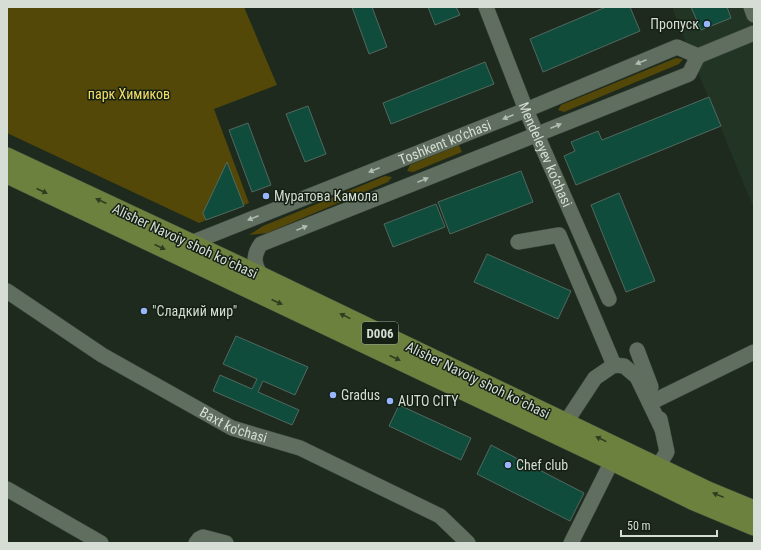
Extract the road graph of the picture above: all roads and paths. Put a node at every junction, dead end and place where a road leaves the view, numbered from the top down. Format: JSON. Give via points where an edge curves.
{"nodes":[{"id":1,"x":486,"y":7,"type":"edge"},
{"id":2,"x":751,"y":7,"type":"edge"},
{"id":3,"x":754,"y":15,"type":"edge"},
{"id":4,"x":754,"y":33,"type":"edge"},
{"id":5,"x":698,"y":56,"type":"junction"},
{"id":6,"x":526,"y":110,"type":"junction"},
{"id":7,"x":536,"y":134,"type":"junction"},
{"id":8,"x":7,"y":157,"type":"edge"},
{"id":9,"x":7,"y":174,"type":"edge"},
{"id":10,"x":518,"y":242,"type":"dead end"},
{"id":11,"x":191,"y":243,"type":"junction"},
{"id":12,"x":263,"y":277,"type":"junction"},
{"id":13,"x":7,"y":291,"type":"edge"},
{"id":14,"x":609,"y":299,"type":"dead end"},
{"id":15,"x":637,"y":350,"type":"dead end"},
{"id":16,"x":754,"y":352,"type":"edge"},
{"id":17,"x":614,"y":365,"type":"junction"},
{"id":18,"x":656,"y":400,"type":"junction"},
{"id":19,"x":566,"y":422,"type":"junction"},
{"id":20,"x":662,"y":429,"type":"junction"},
{"id":21,"x":612,"y":461,"type":"junction"},
{"id":22,"x":658,"y":466,"type":"junction"},
{"id":23,"x":7,"y":489,"type":"edge"},
{"id":24,"x":754,"y":510,"type":"edge"},
{"id":25,"x":754,"y":526,"type":"edge"},
{"id":26,"x":101,"y":543,"type":"edge"},
{"id":27,"x":196,"y":543,"type":"edge"},
{"id":28,"x":226,"y":543,"type":"edge"},
{"id":29,"x":468,"y":543,"type":"edge"},
{"id":30,"x":571,"y":543,"type":"edge"}],
"edges":[{"from":1,"to":6,"type":"street","name":"Mendeleyev ko‘chasi"},
{"from":2,"to":3,"type":"street"},
{"from":4,"to":5,"type":"street"},
{"from":5,"to":6,"type":"street","name":"Toshkent ko‘chasi","one_way":true,"via":[[677,48]]},
{"from":7,"to":5,"type":"street","name":"Toshkent ko‘chasi","one_way":true,"via":[[689,74]]},
{"from":6,"to":7,"type":"street","name":"Mendeleyev ko‘chasi"},
{"from":6,"to":11,"type":"street","name":"Toshkent ko‘chasi","one_way":true},
{"from":12,"to":7,"type":"street","name":"Toshkent ko‘chasi","one_way":true,"via":[[255,261],[256,252],[261,244]]},
{"from":7,"to":14,"type":"street","name":"Mendeleyev ko‘chasi"},
{"from":11,"to":8,"type":"main road","name":"Alisher Navoiy shoh koʻchasi","number":"D006","one_way":true},
{"from":9,"to":21,"type":"main road","name":"Alisher Navoiy shoh koʻchasi","number":"D006","one_way":true},
{"from":10,"to":17,"type":"street","via":[[559,235]]},
{"from":11,"to":12,"type":"main road","name":"Alisher Navoiy shoh koʻchasi","number":"D006"},
{"from":19,"to":12,"type":"main road","name":"Alisher Navoiy shoh koʻchasi","number":"D006","one_way":true},
{"from":13,"to":29,"type":"street","name":"Baxt ko'chasi","via":[[102,355],[232,428],[300,448],[440,516]]},
{"from":15,"to":18,"type":"street"},
{"from":16,"to":18,"type":"street"},
{"from":17,"to":19,"type":"street","via":[[595,378]]},
{"from":17,"to":20,"type":"street","via":[[624,366],[637,377]]},
{"from":18,"to":20,"type":"street"},
{"from":22,"to":19,"type":"main road","name":"Alisher Navoiy shoh koʻchasi","number":"D006","one_way":true},
{"from":20,"to":22,"type":"street","via":[[667,452]]},
{"from":21,"to":25,"type":"main road","name":"Alisher Navoiy shoh koʻchasi","number":"D006","via":[[694,502]]},
{"from":21,"to":30,"type":"street"},
{"from":24,"to":22,"type":"main road","name":"Alisher Navoiy shoh koʻchasi","number":"D006","one_way":true},
{"from":23,"to":26,"type":"street"},
{"from":27,"to":28,"type":"street","via":[[203,537]]}]}
